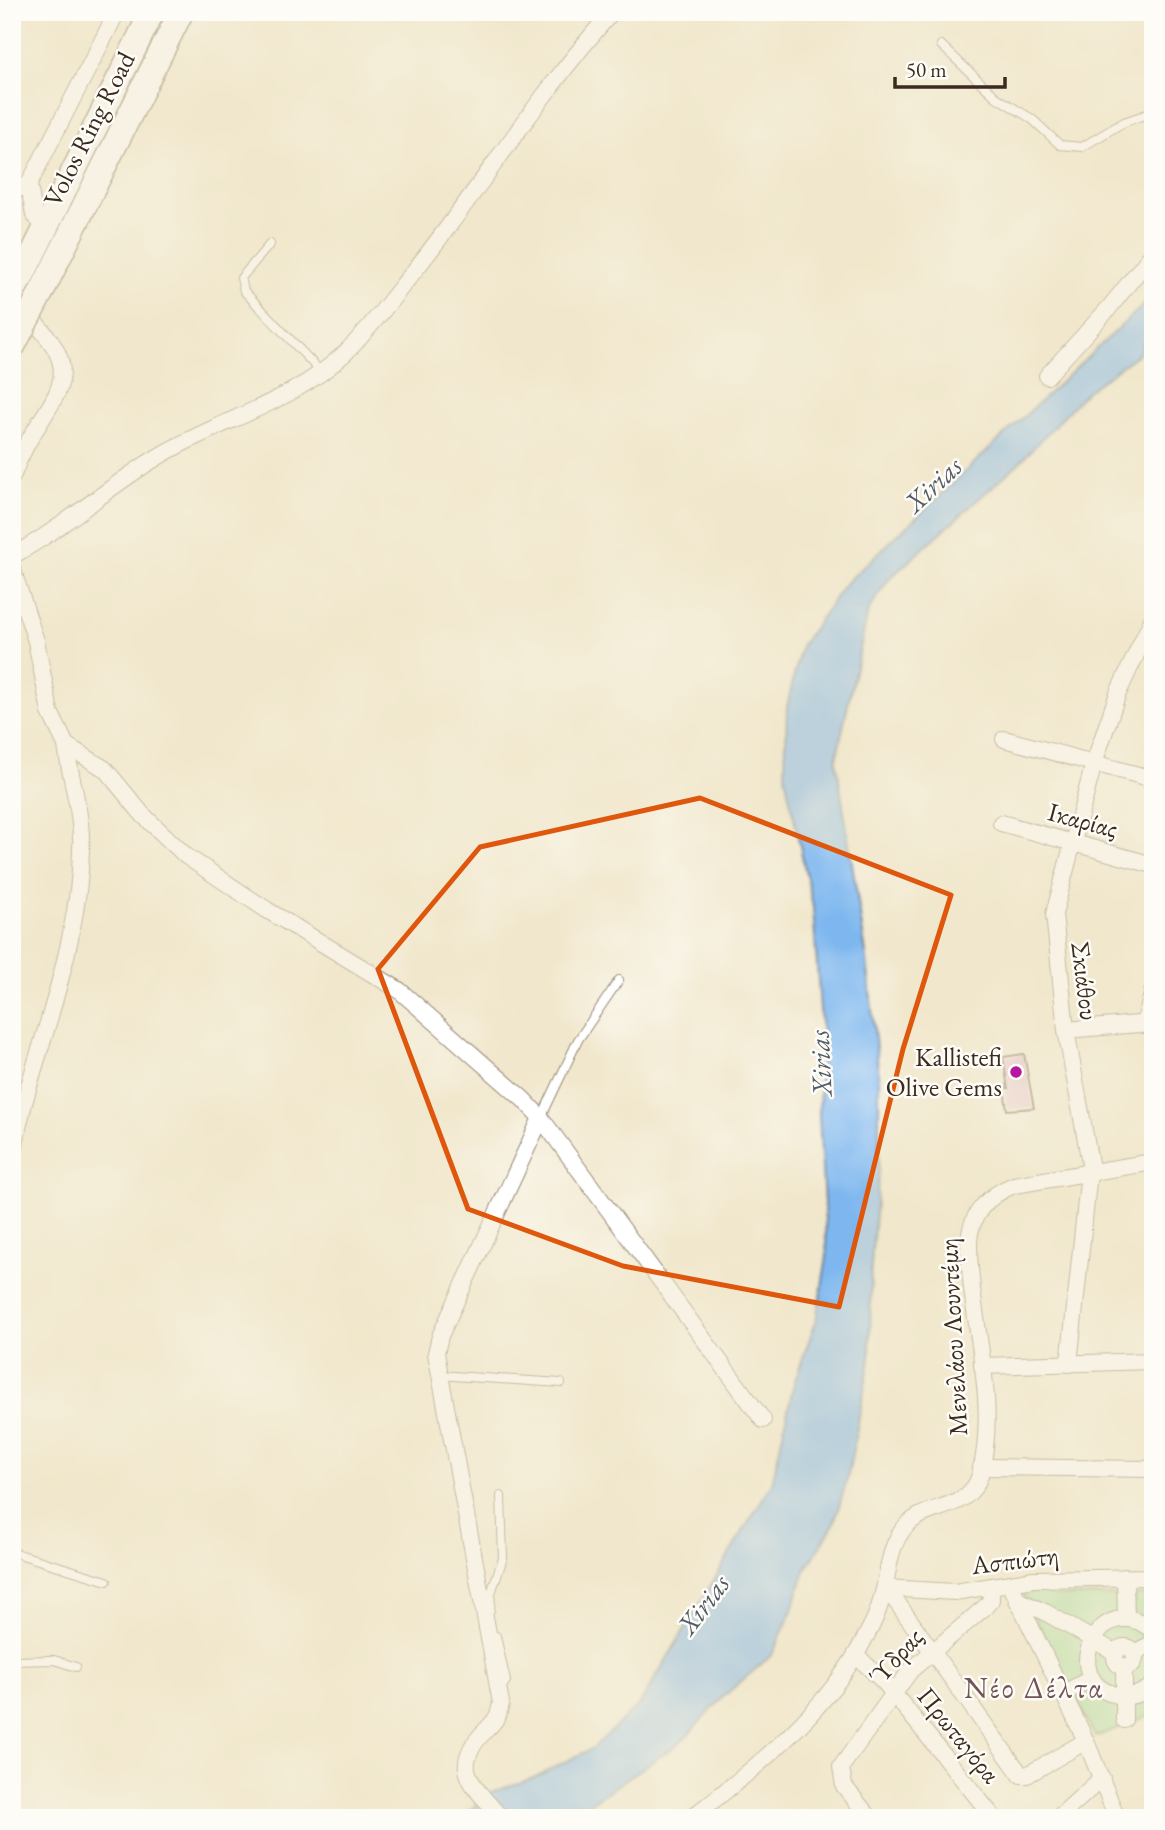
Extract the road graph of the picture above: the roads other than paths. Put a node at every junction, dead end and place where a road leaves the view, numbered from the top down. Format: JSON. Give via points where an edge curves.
{"nodes":[{"id":1,"x":117,"y":12,"type":"edge"},
{"id":2,"x":152,"y":12,"type":"edge"},
{"id":3,"x":181,"y":12,"type":"edge"},
{"id":4,"x":612,"y":12,"type":"edge"},
{"id":5,"x":941,"y":45,"type":"dead end"},
{"id":6,"x":1153,"y":112,"type":"edge"},
{"id":7,"x":29,"y":184,"type":"junction"},
{"id":8,"x":12,"y":192,"type":"edge"},
{"id":9,"x":46,"y":227,"type":"junction"},
{"id":10,"x":270,"y":244,"type":"dead end"},
{"id":11,"x":1153,"y":253,"type":"edge"},
{"id":12,"x":25,"y":288,"type":"edge"},
{"id":13,"x":12,"y":302,"type":"edge"},
{"id":14,"x":12,"y":348,"type":"edge"},
{"id":15,"x":322,"y":373,"type":"junction"},
{"id":16,"x":1047,"y":376,"type":"dead end"},
{"id":17,"x":12,"y":477,"type":"edge"},
{"id":18,"x":12,"y":556,"type":"edge"},
{"id":19,"x":12,"y":568,"type":"edge"},
{"id":20,"x":1153,"y":618,"type":"edge"},
{"id":21,"x":1004,"y":739,"type":"dead end"},
{"id":22,"x":65,"y":745,"type":"junction"},
{"id":23,"x":1094,"y":763,"type":"junction"},
{"id":24,"x":1153,"y":779,"type":"edge"},
{"id":25,"x":1000,"y":823,"type":"dead end"},
{"id":26,"x":1072,"y":842,"type":"junction"},
{"id":27,"x":1153,"y":865,"type":"edge"},
{"id":28,"x":619,"y":980,"type":"dead end"},
{"id":29,"x":1153,"y":990,"type":"edge"},
{"id":30,"x":1149,"y":1025,"type":"edge"},
{"id":31,"x":1066,"y":1030,"type":"junction"},
{"id":32,"x":541,"y":1118,"type":"junction"},
{"id":33,"x":1153,"y":1162,"type":"edge"},
{"id":34,"x":12,"y":1168,"type":"edge"},
{"id":35,"x":1089,"y":1173,"type":"junction"},
{"id":36,"x":1153,"y":1362,"type":"edge"},
{"id":37,"x":1069,"y":1364,"type":"junction"},
{"id":38,"x":982,"y":1366,"type":"junction"},
{"id":39,"x":438,"y":1375,"type":"junction"},
{"id":40,"x":561,"y":1383,"type":"dead end"},
{"id":41,"x":763,"y":1420,"type":"dead end"},
{"id":42,"x":981,"y":1467,"type":"junction"},
{"id":43,"x":1153,"y":1469,"type":"edge"},
{"id":44,"x":500,"y":1496,"type":"dead end"},
{"id":45,"x":12,"y":1552,"type":"edge"},
{"id":46,"x":1125,"y":1577,"type":"junction"},
{"id":47,"x":1153,"y":1577,"type":"edge"},
{"id":48,"x":107,"y":1581,"type":"dead end"},
{"id":49,"x":1010,"y":1584,"type":"junction"},
{"id":50,"x":991,"y":1587,"type":"junction"},
{"id":51,"x":886,"y":1589,"type":"junction"},
{"id":52,"x":1017,"y":1600,"type":"junction"},
{"id":53,"x":1126,"y":1619,"type":"junction"},
{"id":54,"x":1153,"y":1631,"type":"edge"},
{"id":55,"x":1092,"y":1639,"type":"junction"},
{"id":56,"x":1153,"y":1643,"type":"edge"},
{"id":57,"x":932,"y":1649,"type":"junction"},
{"id":58,"x":856,"y":1655,"type":"junction"},
{"id":59,"x":1125,"y":1657,"type":"junction"},
{"id":60,"x":12,"y":1661,"type":"edge"},
{"id":61,"x":76,"y":1667,"type":"dead end"},
{"id":62,"x":1092,"y":1678,"type":"junction"},
{"id":63,"x":1153,"y":1685,"type":"edge"},
{"id":64,"x":499,"y":1691,"type":"junction"},
{"id":65,"x":893,"y":1693,"type":"junction"},
{"id":66,"x":1062,"y":1694,"type":"junction"},
{"id":67,"x":1124,"y":1696,"type":"junction"},
{"id":68,"x":1124,"y":1720,"type":"dead end"},
{"id":69,"x":1086,"y":1741,"type":"junction"},
{"id":70,"x":1102,"y":1778,"type":"junction"},
{"id":71,"x":501,"y":1818,"type":"edge"},
{"id":72,"x":691,"y":1818,"type":"edge"},
{"id":73,"x":870,"y":1818,"type":"edge"},
{"id":74,"x":994,"y":1818,"type":"edge"},
{"id":75,"x":1058,"y":1818,"type":"edge"},
{"id":76,"x":1117,"y":1818,"type":"edge"}],
"edges":[{"from":1,"to":7,"type":"street"},
{"from":2,"to":9,"type":"main road"},
{"from":3,"to":12,"type":"main road","name":"Volos Ring Road"},
{"from":4,"to":15,"type":"street","via":[[546,92],[425,259],[345,353]]},
{"from":5,"to":6,"type":"lane","via":[[996,97],[1032,119],[1060,145],[1082,147],[1124,121]]},
{"from":7,"to":8,"type":"street"},
{"from":7,"to":9,"type":"street","via":[[34,215]]},
{"from":9,"to":12,"type":"main road"},
{"from":10,"to":15,"type":"lane","via":[[245,270],[241,278],[244,291]]},
{"from":11,"to":16,"type":"street"},
{"from":12,"to":14,"type":"main road","name":"Volos Ring Road","bridge":true},
{"from":13,"to":17,"type":"street","via":[[51,338],[63,377],[58,396]]},
{"from":15,"to":18,"type":"street","via":[[156,457],[54,533]]},
{"from":19,"to":22,"type":"street","via":[[36,641],[50,712]]},
{"from":20,"to":23,"type":"street","name":"Σκιάθου","via":[[1118,693]]},
{"from":21,"to":23,"type":"street"},
{"from":22,"to":32,"type":"street","via":[[105,769],[186,856],[414,1001]]},
{"from":22,"to":34,"type":"street","via":[[81,829],[79,875],[68,940]]},
{"from":23,"to":24,"type":"street"},
{"from":23,"to":26,"type":"street","name":"Σκιάθου"},
{"from":25,"to":26,"type":"street","name":"Ικαρίας"},
{"from":26,"to":27,"type":"street","name":"Ικαρίας"},
{"from":26,"to":31,"type":"street","name":"Σκιάθου","via":[[1053,922]]},
{"from":28,"to":32,"type":"lane","via":[[578,1040]]},
{"from":29,"to":30,"type":"street"},
{"from":30,"to":31,"type":"street"},
{"from":31,"to":35,"type":"street","name":"Σκιάθου","via":[[1088,1143]]},
{"from":32,"to":39,"type":"street","via":[[438,1341]]},
{"from":32,"to":41,"type":"street"},
{"from":33,"to":35,"type":"street","name":"Μενελάου Λουντέμη"},
{"from":35,"to":37,"type":"street","name":"Σκιάθου"},
{"from":35,"to":38,"type":"street","name":"Μενελάου Λουντέμη","via":[[1014,1185],[990,1198],[976,1214],[969,1249]]},
{"from":36,"to":37,"type":"street"},
{"from":37,"to":38,"type":"street"},
{"from":38,"to":42,"type":"street","name":"Μενελάου Λουντέμη","via":[[986,1418]]},
{"from":39,"to":40,"type":"lane"},
{"from":39,"to":64,"type":"street"},
{"from":42,"to":43,"type":"street"},
{"from":42,"to":51,"type":"street","name":"Μενελάου Λουντέμη","via":[[968,1495],[904,1528],[893,1549]]},
{"from":44,"to":64,"type":"lane","via":[[503,1558],[490,1603],[506,1677],[506,1685]]},
{"from":45,"to":48,"type":"lane"},
{"from":46,"to":47,"type":"street","name":"Ασπιώτη"},
{"from":46,"to":49,"type":"street","name":"Ασπιώτη"},
{"from":46,"to":53,"type":"street"},
{"from":49,"to":50,"type":"street","name":"Ασπιώτη"},
{"from":49,"to":52,"type":"street"},
{"from":50,"to":51,"type":"street","name":"Ασπιώτη","via":[[954,1592]]},
{"from":50,"to":57,"type":"street","name":"Ύδρας","via":[[991,1600],[985,1607]]},
{"from":51,"to":57,"type":"street"},
{"from":51,"to":58,"type":"street","name":"Μενελάου Λουντέμη"},
{"from":52,"to":55,"type":"street"},
{"from":52,"to":66,"type":"street"},
{"from":53,"to":54,"type":"street"},
{"from":53,"to":55,"type":"street","via":[[1104,1626]]},
{"from":55,"to":59,"type":"street"},
{"from":55,"to":62,"type":"street","via":[[1087,1657]]},
{"from":56,"to":59,"type":"street"},
{"from":57,"to":65,"type":"street","name":"Ύδρας"},
{"from":57,"to":69,"type":"street","via":[[1021,1775]]},
{"from":58,"to":65,"type":"street","name":"Πρωταγόρα"},
{"from":58,"to":72,"type":"street","name":"Μενελάου Λουντέμη","via":[[806,1717]]},
{"from":59,"to":67,"type":"street"},
{"from":60,"to":61,"type":"lane","via":[[54,1661]]},
{"from":62,"to":66,"type":"street"},
{"from":62,"to":67,"type":"street","via":[[1108,1692]]},
{"from":63,"to":67,"type":"street"},
{"from":64,"to":71,"type":"street","via":[[497,1719],[466,1756],[468,1776]]},
{"from":65,"to":73,"type":"street","name":"Ύδρας","via":[[841,1767],[846,1788]]},
{"from":65,"to":74,"type":"street","name":"Πρωταγόρα"},
{"from":66,"to":69,"type":"street"},
{"from":67,"to":68,"type":"street"},
{"from":69,"to":70,"type":"street"},
{"from":70,"to":75,"type":"street"},
{"from":70,"to":76,"type":"street"}]}
